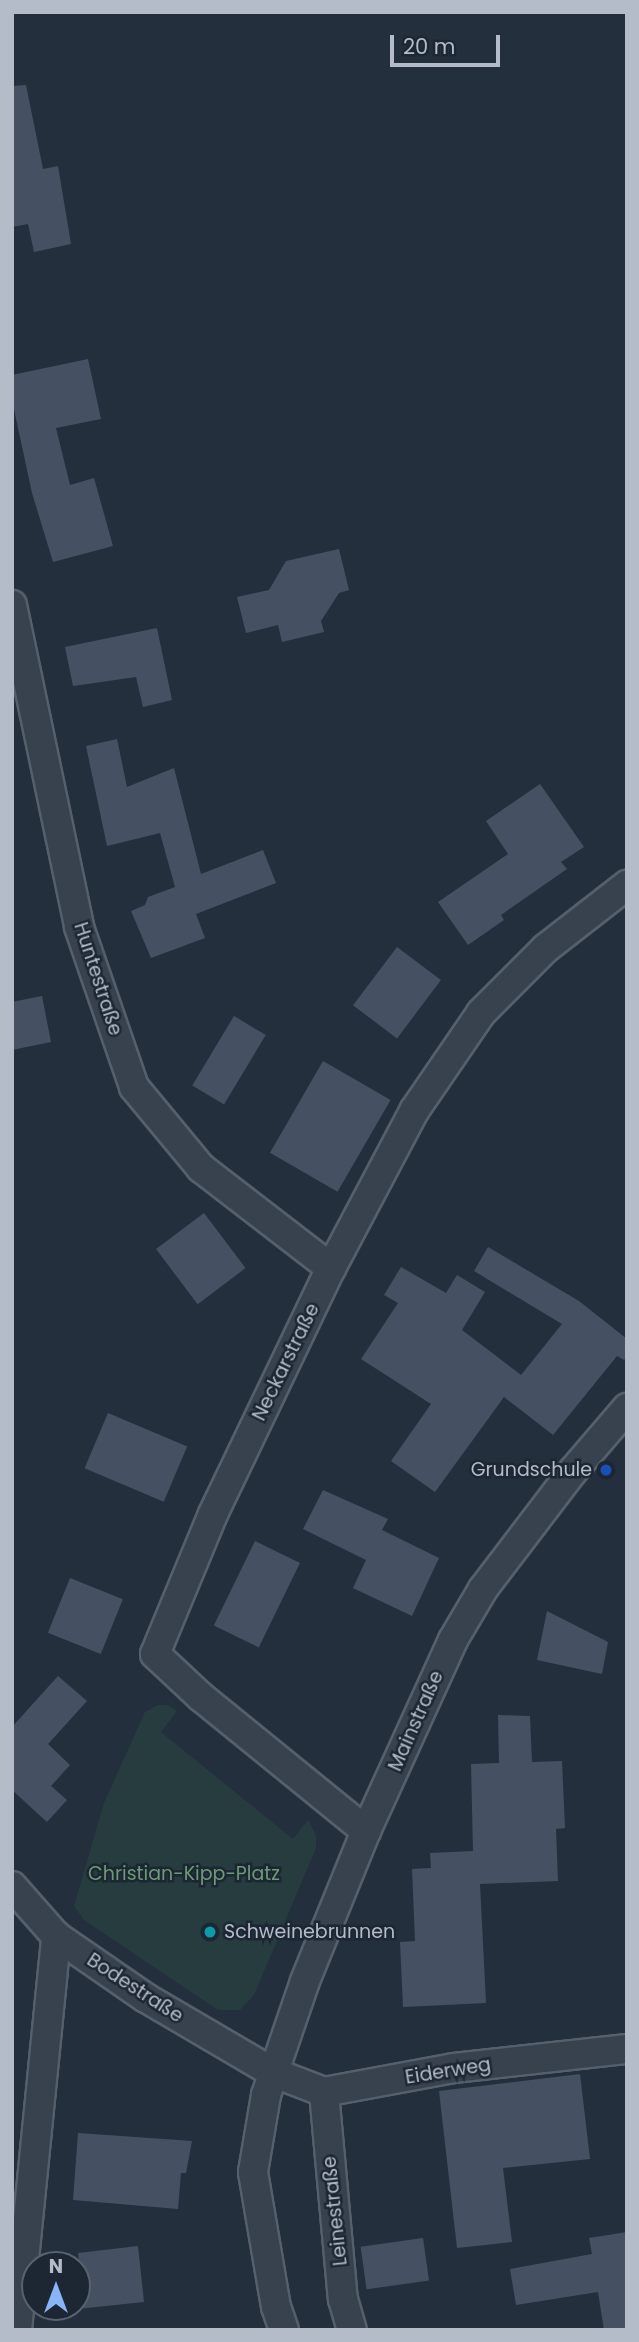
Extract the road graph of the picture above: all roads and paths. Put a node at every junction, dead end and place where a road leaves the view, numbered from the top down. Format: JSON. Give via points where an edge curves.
{"nodes":[{"id":1,"x":12,"y":606,"type":"edge"},
{"id":2,"x":627,"y":884,"type":"edge"},
{"id":3,"x":331,"y":1268,"type":"junction"},
{"id":4,"x":627,"y":1408,"type":"edge"},
{"id":5,"x":366,"y":1831,"type":"junction"},
{"id":6,"x":12,"y":1885,"type":"edge"},
{"id":7,"x":56,"y":1936,"type":"junction"},
{"id":8,"x":627,"y":2049,"type":"edge"},
{"id":9,"x":272,"y":2072,"type":"junction"},
{"id":10,"x":324,"y":2092,"type":"junction"},
{"id":11,"x":17,"y":2330,"type":"edge"},
{"id":12,"x":284,"y":2330,"type":"edge"},
{"id":13,"x":352,"y":2330,"type":"edge"}],
"edges":[{"from":1,"to":3,"type":"street","name":"Huntestraße","via":[[79,927],[134,1087],[201,1168]]},
{"from":2,"to":3,"type":"street","name":"Neckarstraße","via":[[545,948],[481,1013],[414,1111]]},
{"from":3,"to":5,"type":"street","name":"Neckarstraße","via":[[214,1514],[155,1654]]},
{"from":4,"to":5,"type":"street","name":"Mainstraße","via":[[483,1589],[453,1640]]},
{"from":5,"to":9,"type":"street","name":"Mainstraße"},
{"from":6,"to":7,"type":"street","name":"Bodestraße"},
{"from":7,"to":9,"type":"street","name":"Bodestraße","via":[[146,1998]]},
{"from":7,"to":11,"type":"street"},
{"from":8,"to":10,"type":"street","name":"Eiderweg","via":[[454,2068]]},
{"from":9,"to":10,"type":"street"},
{"from":9,"to":12,"type":"street","name":"Mainstraße","via":[[253,2172]]},
{"from":10,"to":13,"type":"street","name":"Leinestraße","via":[[343,2299]]}]}
